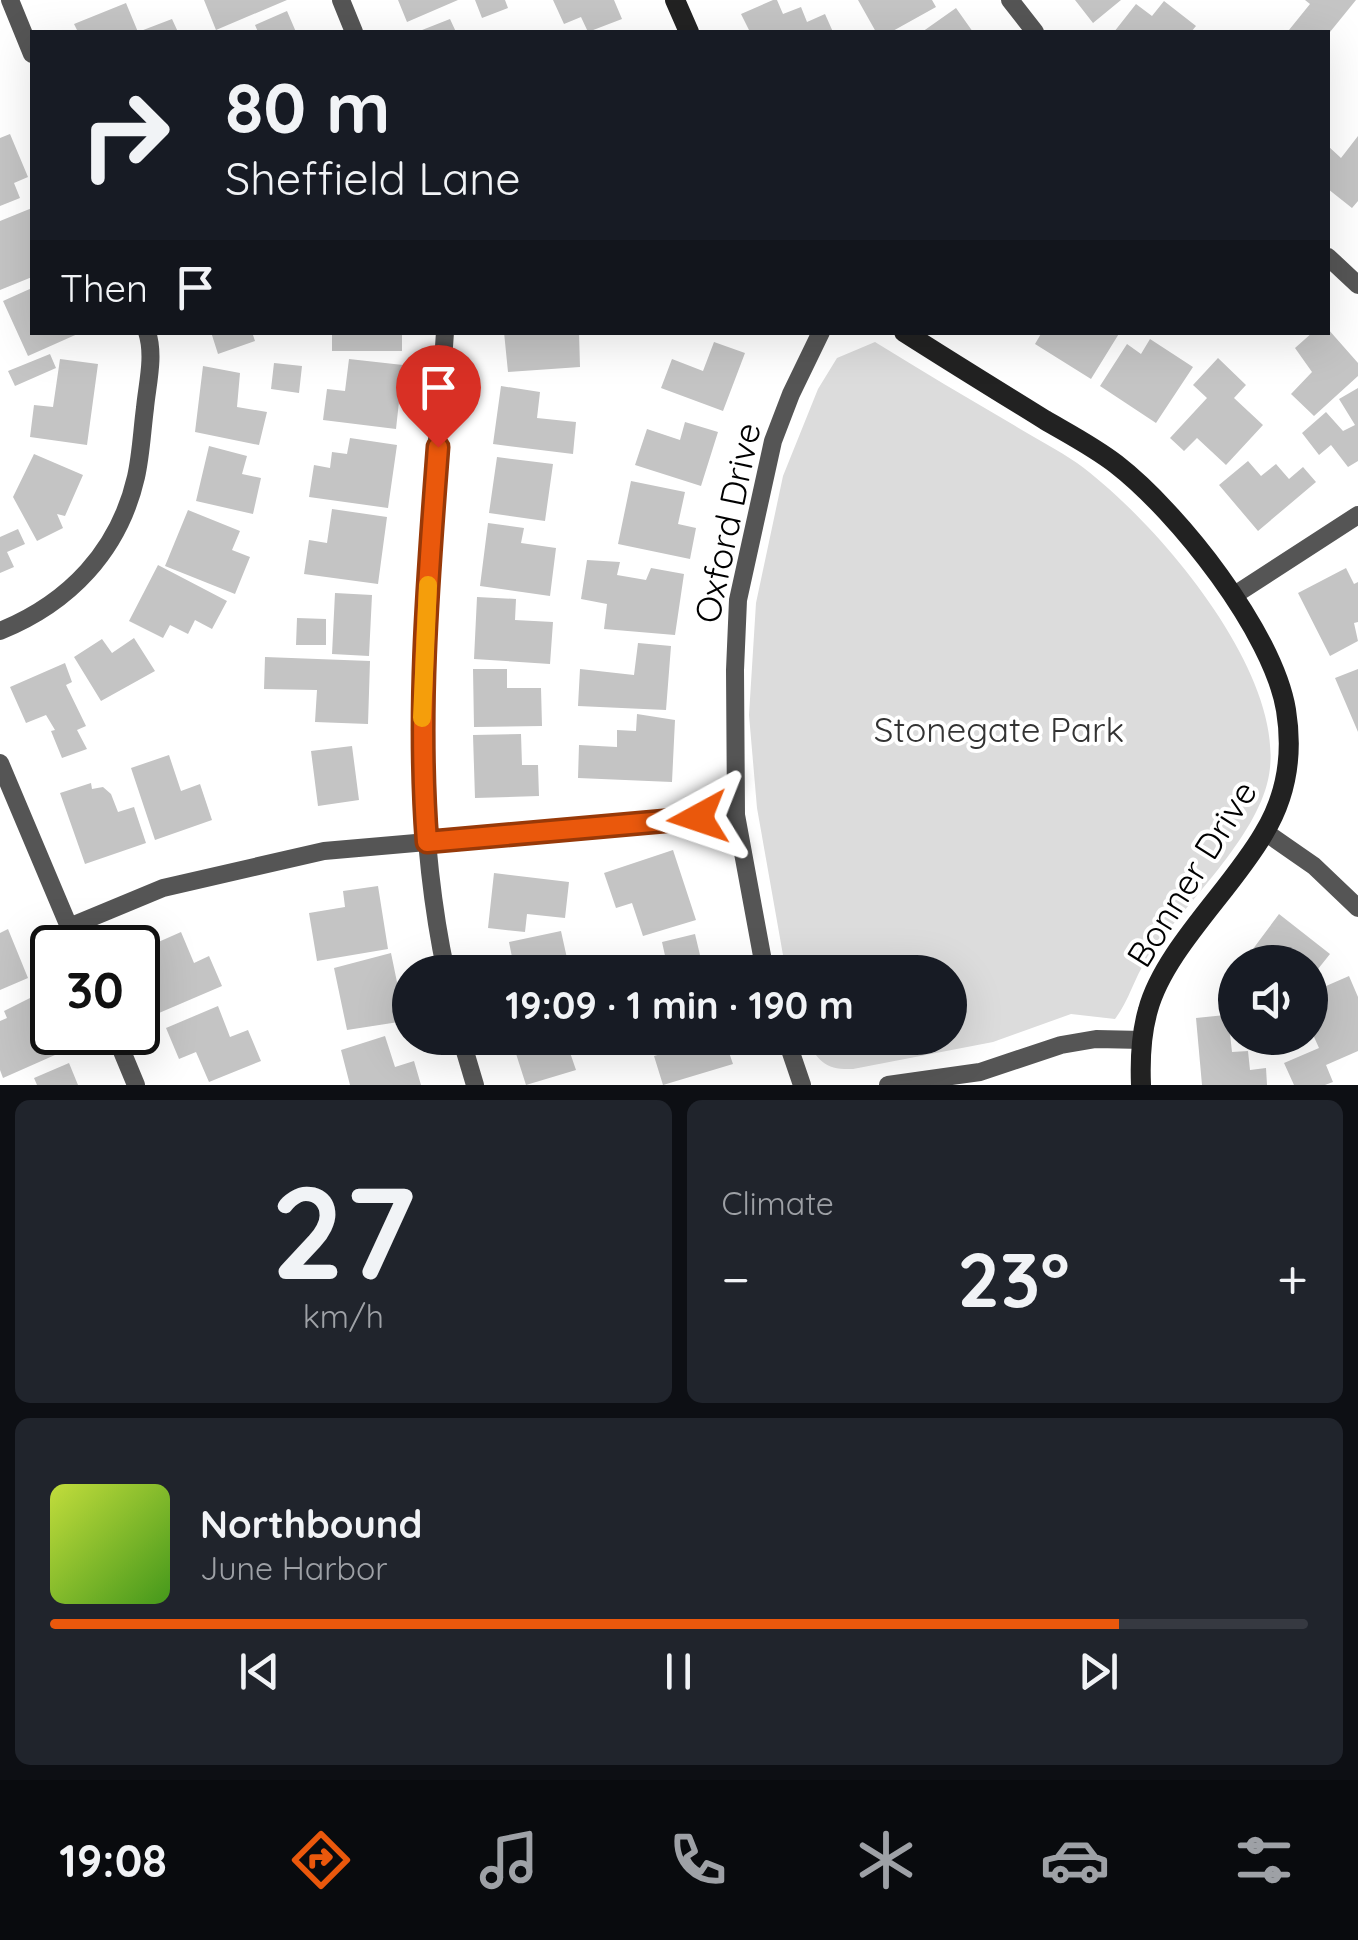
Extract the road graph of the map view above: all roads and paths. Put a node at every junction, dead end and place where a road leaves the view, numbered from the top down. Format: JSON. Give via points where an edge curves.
{"nodes":[{"id":1,"x":10,"y":0,"type":"edge"},
{"id":2,"x":342,"y":0,"type":"edge"},
{"id":3,"x":675,"y":0,"type":"edge"},
{"id":4,"x":1010,"y":0,"type":"edge"},
{"id":5,"x":353,"y":30,"type":"edge"},
{"id":6,"x":688,"y":30,"type":"edge"},
{"id":7,"x":1033,"y":30,"type":"edge"},
{"id":8,"x":30,"y":49,"type":"edge"},
{"id":9,"x":1330,"y":259,"type":"edge"},
{"id":10,"x":1358,"y":285,"type":"edge"},
{"id":11,"x":147,"y":335,"type":"edge"},
{"id":12,"x":445,"y":335,"type":"edge"},
{"id":13,"x":820,"y":335,"type":"edge"},
{"id":14,"x":909,"y":335,"type":"edge"},
{"id":15,"x":1358,"y":514,"type":"edge"},
{"id":16,"x":1234,"y":596,"type":"junction"},
{"id":17,"x":0,"y":631,"type":"edge"},
{"id":18,"x":0,"y":764,"type":"edge"},
{"id":19,"x":736,"y":814,"type":"junction"},
{"id":20,"x":1265,"y":832,"type":"junction"},
{"id":21,"x":427,"y":842,"type":"junction"},
{"id":22,"x":1358,"y":908,"type":"edge"},
{"id":23,"x":69,"y":925,"type":"edge"},
{"id":24,"x":71,"y":925,"type":"edge"},
{"id":25,"x":444,"y":955,"type":"edge"},
{"id":26,"x":762,"y":955,"type":"edge"},
{"id":27,"x":1142,"y":1040,"type":"junction"},
{"id":28,"x":124,"y":1055,"type":"edge"},
{"id":29,"x":466,"y":1055,"type":"edge"},
{"id":30,"x":792,"y":1055,"type":"edge"},
{"id":31,"x":136,"y":1085,"type":"edge"},
{"id":32,"x":474,"y":1085,"type":"edge"},
{"id":33,"x":802,"y":1085,"type":"edge"},
{"id":34,"x":888,"y":1085,"type":"edge"},
{"id":35,"x":1141,"y":1085,"type":"edge"}],
"edges":[{"from":1,"to":8,"type":"street"},
{"from":2,"to":5,"type":"street"},
{"from":3,"to":6,"type":"street"},
{"from":4,"to":7,"type":"street"},
{"from":9,"to":10,"type":"street"},
{"from":11,"to":17,"type":"street","via":[[150,366],[136,478],[118,528],[56,603]]},
{"from":12,"to":21,"type":"street","via":[[422,676]]},
{"from":13,"to":19,"type":"street","name":"Oxford Drive","via":[[773,441],[738,600]]},
{"from":14,"to":16,"type":"street","name":"Bonner Drive","via":[[1116,464],[1166,510]]},
{"from":15,"to":16,"type":"street"},
{"from":16,"to":20,"type":"street","name":"Bonner Drive","via":[[1286,706],[1288,766]]},
{"from":18,"to":23,"type":"street"},
{"from":19,"to":21,"type":"street"},
{"from":19,"to":26,"type":"street","name":"Oxford Drive"},
{"from":20,"to":22,"type":"street"},
{"from":20,"to":27,"type":"street","name":"Bonner Drive","via":[[1172,962],[1149,1007]]},
{"from":21,"to":24,"type":"street","via":[[239,868],[163,888]]},
{"from":21,"to":25,"type":"street"},
{"from":27,"to":34,"type":"street","via":[[1061,1044],[980,1072]]},
{"from":27,"to":35,"type":"street","name":"Bonner Drive"},
{"from":28,"to":31,"type":"street"},
{"from":29,"to":32,"type":"street"},
{"from":30,"to":33,"type":"street"}]}
